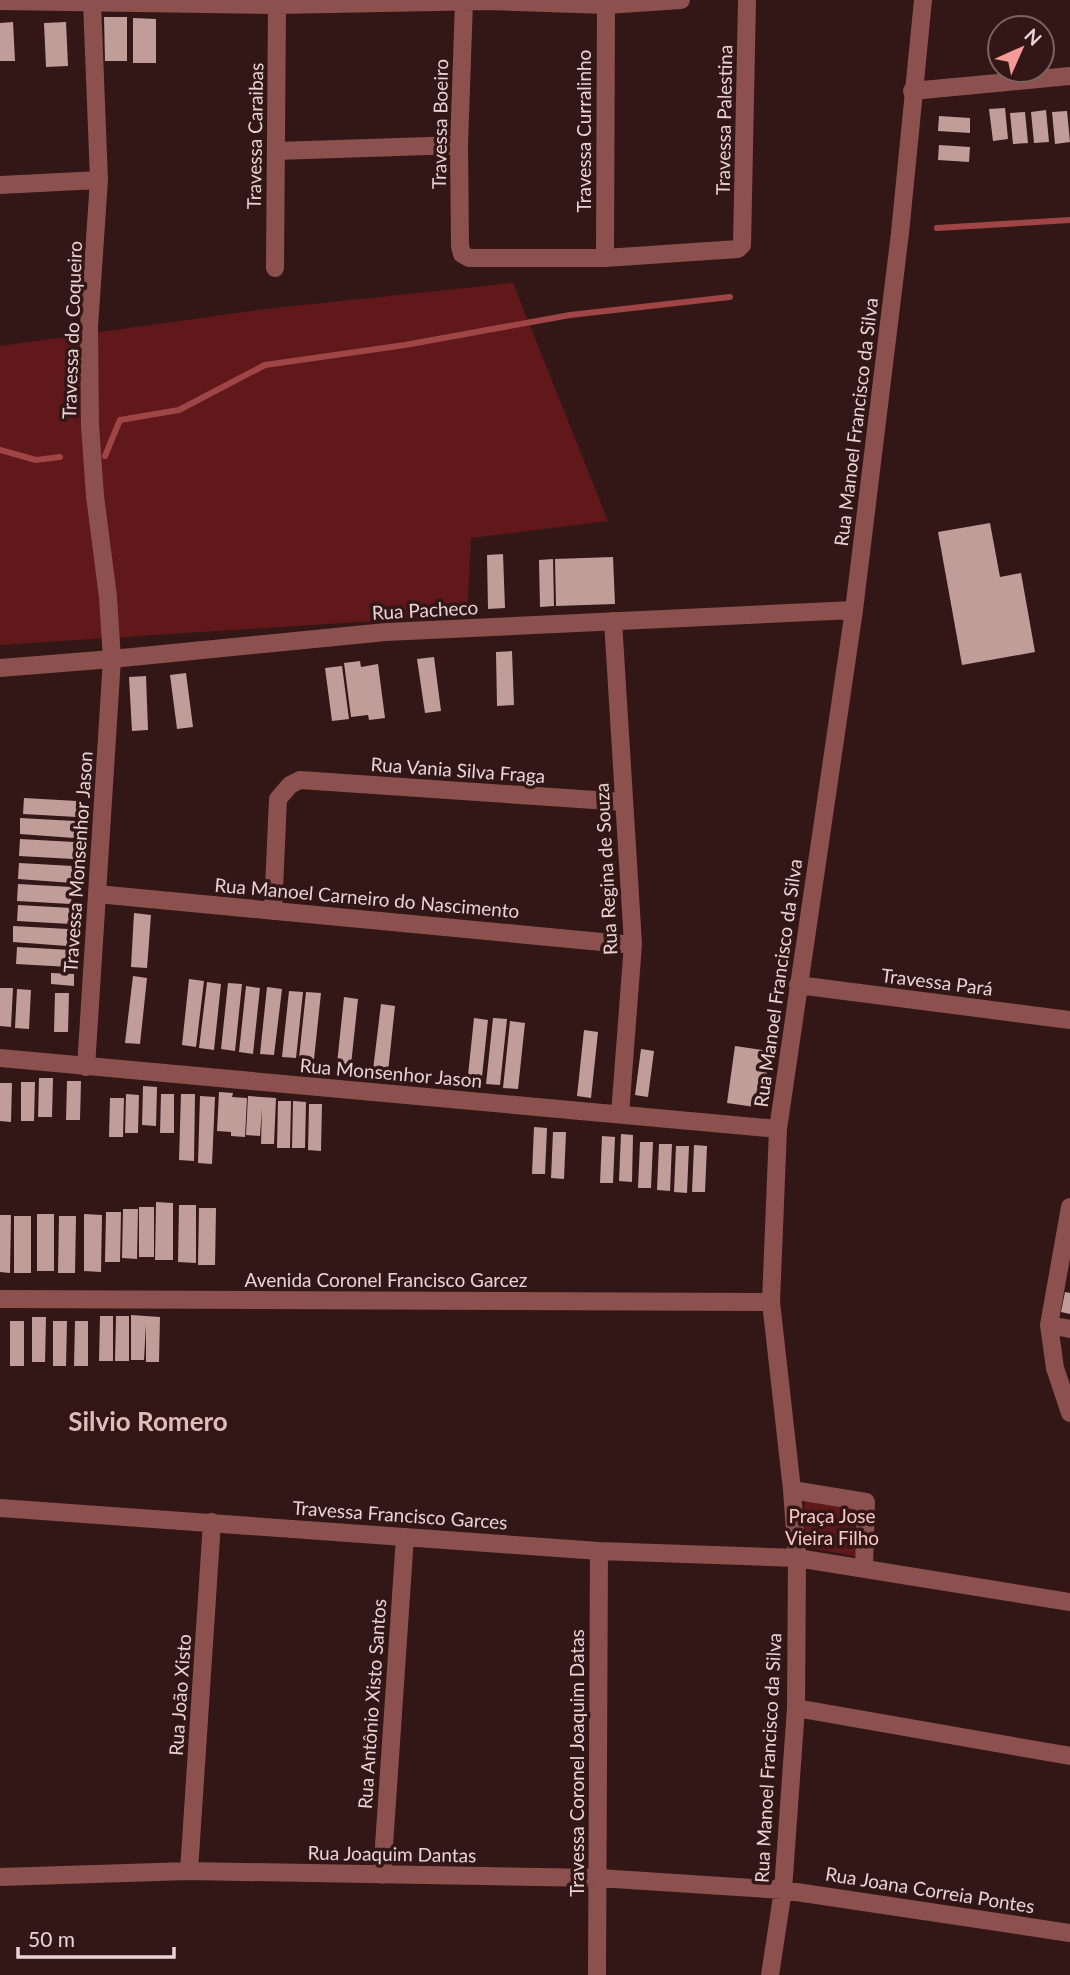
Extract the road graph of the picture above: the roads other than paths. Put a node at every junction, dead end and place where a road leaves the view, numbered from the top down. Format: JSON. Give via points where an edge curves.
{"nodes":[{"id":1,"x":73,"y":0,"type":"edge"},
{"id":2,"x":681,"y":0,"type":"edge"},
{"id":3,"x":747,"y":0,"type":"edge"},
{"id":4,"x":923,"y":0,"type":"edge"},
{"id":5,"x":0,"y":1,"type":"edge"},
{"id":6,"x":92,"y":2,"type":"edge"},
{"id":7,"x":464,"y":2,"type":"junction"},
{"id":8,"x":278,"y":5,"type":"junction"},
{"id":9,"x":606,"y":5,"type":"junction"},
{"id":10,"x":1070,"y":76,"type":"edge"},
{"id":11,"x":912,"y":91,"type":"junction"},
{"id":12,"x":459,"y":145,"type":"junction"},
{"id":13,"x":276,"y":151,"type":"junction"},
{"id":14,"x":99,"y":180,"type":"junction"},
{"id":15,"x":0,"y":185,"type":"edge"},
{"id":16,"x":604,"y":258,"type":"junction"},
{"id":17,"x":275,"y":268,"type":"dead end"},
{"id":18,"x":854,"y":610,"type":"junction"},
{"id":19,"x":614,"y":621,"type":"junction"},
{"id":20,"x":113,"y":659,"type":"junction"},
{"id":21,"x":0,"y":668,"type":"edge"},
{"id":22,"x":624,"y":802,"type":"junction"},
{"id":23,"x":97,"y":894,"type":"junction"},
{"id":24,"x":273,"y":911,"type":"junction"},
{"id":25,"x":633,"y":945,"type":"junction"},
{"id":26,"x":798,"y":985,"type":"junction"},
{"id":27,"x":1070,"y":1020,"type":"edge"},
{"id":28,"x":0,"y":1058,"type":"edge"},
{"id":29,"x":86,"y":1067,"type":"junction"},
{"id":30,"x":620,"y":1114,"type":"junction"},
{"id":31,"x":778,"y":1129,"type":"junction"},
{"id":32,"x":1070,"y":1207,"type":"edge"},
{"id":33,"x":0,"y":1299,"type":"edge"},
{"id":34,"x":771,"y":1302,"type":"junction"},
{"id":35,"x":1049,"y":1325,"type":"junction"},
{"id":36,"x":1070,"y":1329,"type":"edge"},
{"id":37,"x":1070,"y":1413,"type":"edge"},
{"id":38,"x":792,"y":1490,"type":"junction"},
{"id":39,"x":0,"y":1508,"type":"edge"},
{"id":40,"x":212,"y":1522,"type":"junction"},
{"id":41,"x":405,"y":1536,"type":"junction"},
{"id":42,"x":599,"y":1551,"type":"junction"},
{"id":43,"x":797,"y":1558,"type":"junction"},
{"id":44,"x":864,"y":1568,"type":"junction"},
{"id":45,"x":1070,"y":1602,"type":"edge"},
{"id":46,"x":796,"y":1708,"type":"junction"},
{"id":47,"x":1070,"y":1756,"type":"edge"},
{"id":48,"x":189,"y":1871,"type":"junction"},
{"id":49,"x":382,"y":1875,"type":"junction"},
{"id":50,"x":0,"y":1877,"type":"edge"},
{"id":51,"x":599,"y":1878,"type":"junction"},
{"id":52,"x":783,"y":1890,"type":"junction"},
{"id":53,"x":1070,"y":1933,"type":"edge"},
{"id":54,"x":597,"y":1975,"type":"edge"},
{"id":55,"x":770,"y":1975,"type":"edge"}],
"edges":[{"from":1,"to":5,"type":"street"},
{"from":1,"to":6,"type":"street"},
{"from":2,"to":9,"type":"street"},
{"from":3,"to":16,"type":"street","name":"Travessa Palestina","via":[[744,240],[738,249]]},
{"from":4,"to":11,"type":"street","name":"Rua Manoel Francisco da Silva"},
{"from":6,"to":8,"type":"street"},
{"from":6,"to":14,"type":"street","name":"Travessa do Coqueiro"},
{"from":7,"to":8,"type":"street"},
{"from":7,"to":9,"type":"street"},
{"from":7,"to":12,"type":"street","name":"Travessa Boeiro"},
{"from":8,"to":13,"type":"street","name":"Travessa Caraibas"},
{"from":9,"to":16,"type":"street","name":"Travessa Curralinho"},
{"from":10,"to":11,"type":"street"},
{"from":11,"to":18,"type":"street","name":"Rua Manoel Francisco da Silva","via":[[900,233]]},
{"from":12,"to":13,"type":"street"},
{"from":12,"to":16,"type":"street","name":"Travessa Boeiro","via":[[462,254],[469,258]]},
{"from":13,"to":17,"type":"street","name":"Travessa Caraibas"},
{"from":14,"to":15,"type":"street"},
{"from":14,"to":20,"type":"street","name":"Travessa do Coqueiro","via":[[89,327],[89,425]]},
{"from":18,"to":19,"type":"street","name":"Rua Pacheco"},
{"from":18,"to":26,"type":"street","name":"Rua Manoel Francisco da Silva"},
{"from":19,"to":20,"type":"street","name":"Rua Pacheco","via":[[386,632]]},
{"from":19,"to":22,"type":"street","name":"Rua Regina de Souza"},
{"from":20,"to":21,"type":"street","name":"Rua Pacheco"},
{"from":20,"to":23,"type":"street","name":"Travessa Monsenhor Jason"},
{"from":22,"to":24,"type":"street","name":"Rua Vania Silva Fraga","via":[[300,780],[278,799]]},
{"from":22,"to":25,"type":"street","name":"Rua Regina de Souza"},
{"from":23,"to":24,"type":"street","name":"Rua Manoel Carneiro do Nascimento"},
{"from":23,"to":29,"type":"street","name":"Travessa Monsenhor Jason"},
{"from":24,"to":25,"type":"street","name":"Rua Manoel Carneiro do Nascimento"},
{"from":25,"to":30,"type":"street","name":"Rua Regina de Souza"},
{"from":26,"to":27,"type":"street","name":"Travessa Pará"},
{"from":26,"to":31,"type":"street","name":"Rua Manoel Francisco da Silva"},
{"from":28,"to":29,"type":"street","name":"Rua Monsenhor Jason"},
{"from":29,"to":30,"type":"street","name":"Rua Monsenhor Jason"},
{"from":30,"to":31,"type":"street","name":"Rua Monsenhor Jason"},
{"from":31,"to":34,"type":"street","name":"Rua Manoel Francisco da Silva"},
{"from":32,"to":35,"type":"street"},
{"from":33,"to":34,"type":"street","name":"Avenida Coronel Francisco Garcez"},
{"from":34,"to":38,"type":"street","name":"Rua Manoel Francisco da Silva"},
{"from":35,"to":36,"type":"street"},
{"from":35,"to":37,"type":"street","via":[[1055,1368]]},
{"from":38,"to":43,"type":"street","name":"Rua Manoel Francisco da Silva"},
{"from":38,"to":44,"type":"street","via":[[866,1502]]},
{"from":39,"to":40,"type":"street","name":"Travessa Francisco Garces"},
{"from":40,"to":41,"type":"street","name":"Travessa Francisco Garces"},
{"from":40,"to":48,"type":"street","name":"Rua João Xisto"},
{"from":41,"to":42,"type":"street","name":"Travessa Francisco Garces"},
{"from":41,"to":49,"type":"street","name":"Rua Antônio Xisto Santos"},
{"from":42,"to":43,"type":"street","name":"Travessa Francisco Garces"},
{"from":42,"to":51,"type":"street","name":"Travessa Coronel Joaquim Datas"},
{"from":43,"to":44,"type":"street","name":"Travessa Francisco Garces"},
{"from":43,"to":46,"type":"street","name":"Rua Manoel Francisco da Silva"},
{"from":44,"to":45,"type":"street","name":"Travessa Francisco Garces"},
{"from":46,"to":47,"type":"street"},
{"from":46,"to":52,"type":"street","name":"Rua Manoel Francisco da Silva"},
{"from":48,"to":49,"type":"street","name":"Rua Joaquim Dantas"},
{"from":48,"to":50,"type":"street","name":"Rua Joaquim Dantas"},
{"from":49,"to":51,"type":"street","name":"Rua Joaquim Dantas"},
{"from":51,"to":52,"type":"street","name":"Rua Joaquim Dantas"},
{"from":51,"to":54,"type":"street","name":"Travessa Coronel Joaquim Datas"},
{"from":52,"to":53,"type":"street","name":"Rua Joana Correia Pontes"},
{"from":52,"to":55,"type":"street","name":"Rua Manoel Francisco da Silva"}]}
